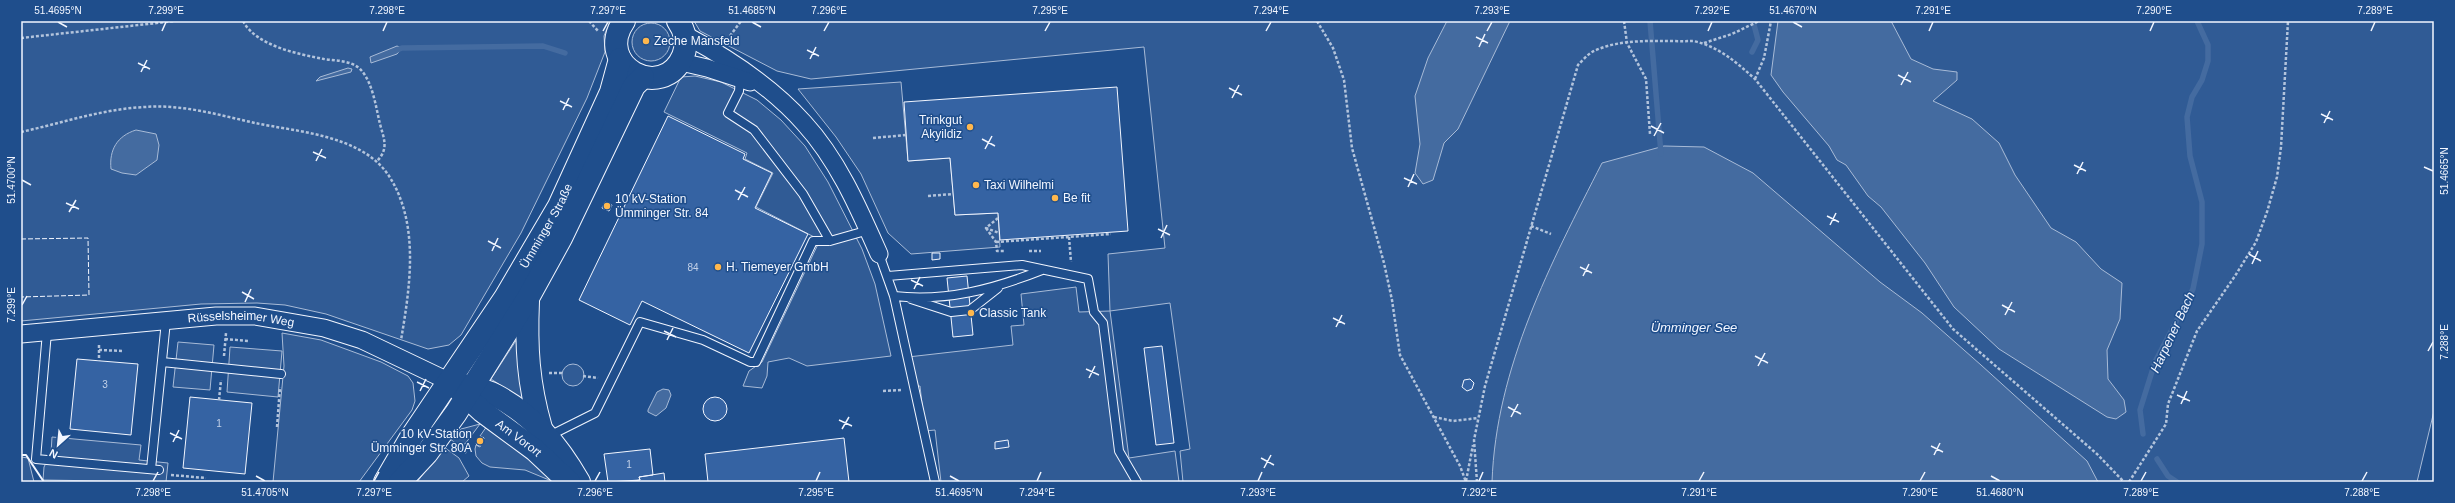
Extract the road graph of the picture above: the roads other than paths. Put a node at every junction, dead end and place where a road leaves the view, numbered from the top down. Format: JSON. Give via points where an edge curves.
{"nodes":[{"id":1,"x":624,"y":21,"type":"edge"},
{"id":2,"x":681,"y":28,"type":"edge"},
{"id":3,"x":620,"y":59,"type":"junction"},
{"id":4,"x":681,"y":62,"type":"junction"},
{"id":5,"x":741,"y":74,"type":"junction"},
{"id":6,"x":643,"y":77,"type":"junction"},
{"id":7,"x":869,"y":230,"type":"junction"},
{"id":8,"x":830,"y":241,"type":"junction"},
{"id":9,"x":879,"y":254,"type":"joint"},
{"id":10,"x":1042,"y":270,"type":"junction"},
{"id":11,"x":888,"y":276,"type":"junction"},
{"id":12,"x":1000,"y":286,"type":"junction"},
{"id":13,"x":894,"y":296,"type":"junction"},
{"id":14,"x":906,"y":297,"type":"junction"},
{"id":15,"x":528,"y":298,"type":"junction"},
{"id":16,"x":166,"y":321,"type":"junction"},
{"id":17,"x":47,"y":332,"type":"junction"},
{"id":18,"x":21,"y":334,"type":"edge"},
{"id":19,"x":162,"y":362,"type":"junction"},
{"id":20,"x":281,"y":374,"type":"road end"},
{"id":21,"x":450,"y":382,"type":"junction"},
{"id":22,"x":469,"y":393,"type":"junction"},
{"id":23,"x":542,"y":438,"type":"junction"},
{"id":24,"x":385,"y":482,"type":"edge"},
{"id":25,"x":400,"y":482,"type":"edge"},
{"id":26,"x":569,"y":482,"type":"edge"},
{"id":27,"x":579,"y":482,"type":"edge"},
{"id":28,"x":935,"y":482,"type":"edge"},
{"id":29,"x":1137,"y":482,"type":"edge"}],
"edges":[{"from":1,"to":3,"type":"main road","name":"Ümminger Straße","via":[[616,40]]},
{"from":2,"to":4,"type":"main road","via":[[685,52]]},
{"from":2,"to":5,"type":"street","via":[[723,55]]},
{"from":3,"to":6,"type":"main road","via":[[626,67]]},
{"from":3,"to":21,"type":"main road","name":"Ümminger Straße","via":[[611,92],[558,206],[505,298]]},
{"from":4,"to":5,"type":"street"},
{"from":4,"to":6,"type":"main road","via":[[667,75]]},
{"from":5,"to":7,"type":"street","via":[[762,86],[795,113],[818,140],[844,181]]},
{"from":5,"to":8,"type":"lane","via":[[739,91],[728,113],[754,130],[803,194]]},
{"from":6,"to":15,"type":"main road","name":"Ümminger Straße","via":[[634,86],[561,238]]},
{"from":7,"to":8,"type":"lane"},
{"from":7,"to":9,"type":"street"},
{"from":8,"to":23,"type":"lane","via":[[813,241],[756,362],[750,362],[703,340],[640,322],[594,413]]},
{"from":9,"to":11,"type":"lane"},
{"from":10,"to":11,"type":"lane","via":[[1022,265]]},
{"from":10,"to":12,"type":"lane"},
{"from":10,"to":29,"type":"lane","via":[[1088,279],[1094,312],[1103,323],[1119,451]]},
{"from":11,"to":13,"type":"lane"},
{"from":12,"to":14,"type":"lane","via":[[949,296]]},
{"from":12,"to":14,"type":"lane","via":[[970,310],[951,312]]},
{"from":13,"to":14,"type":"lane"},
{"from":13,"to":28,"type":"lane"},
{"from":15,"to":22,"type":"main road","name":"Ümminger Straße"},
{"from":15,"to":23,"type":"main road","name":"Am Vorort","via":[[526,356],[529,382]]},
{"from":16,"to":17,"type":"street","name":"Rüsselsheimer Weg"},
{"from":16,"to":19,"type":"lane"},
{"from":16,"to":21,"type":"street","name":"Rüsselsheimer Weg","via":[[227,316],[263,317],[324,328],[362,340]]},
{"from":17,"to":18,"type":"street","name":"Rüsselsheimer Weg"},
{"from":17,"to":19,"type":"lane","via":[[36,459],[155,470]]},
{"from":19,"to":20,"type":"lane"},
{"from":21,"to":22,"type":"main road"},
{"from":21,"to":24,"type":"main road","name":"Ümminger Straße","via":[[410,439]]},
{"from":22,"to":23,"type":"main road","name":"Am Vorort"},
{"from":22,"to":25,"type":"main road","name":"Ümminger Straße","via":[[427,453]]},
{"from":23,"to":26,"type":"main road","name":"Am Vorort"},
{"from":23,"to":27,"type":"main road","name":"Am Vorort","via":[[566,459]]}]}
